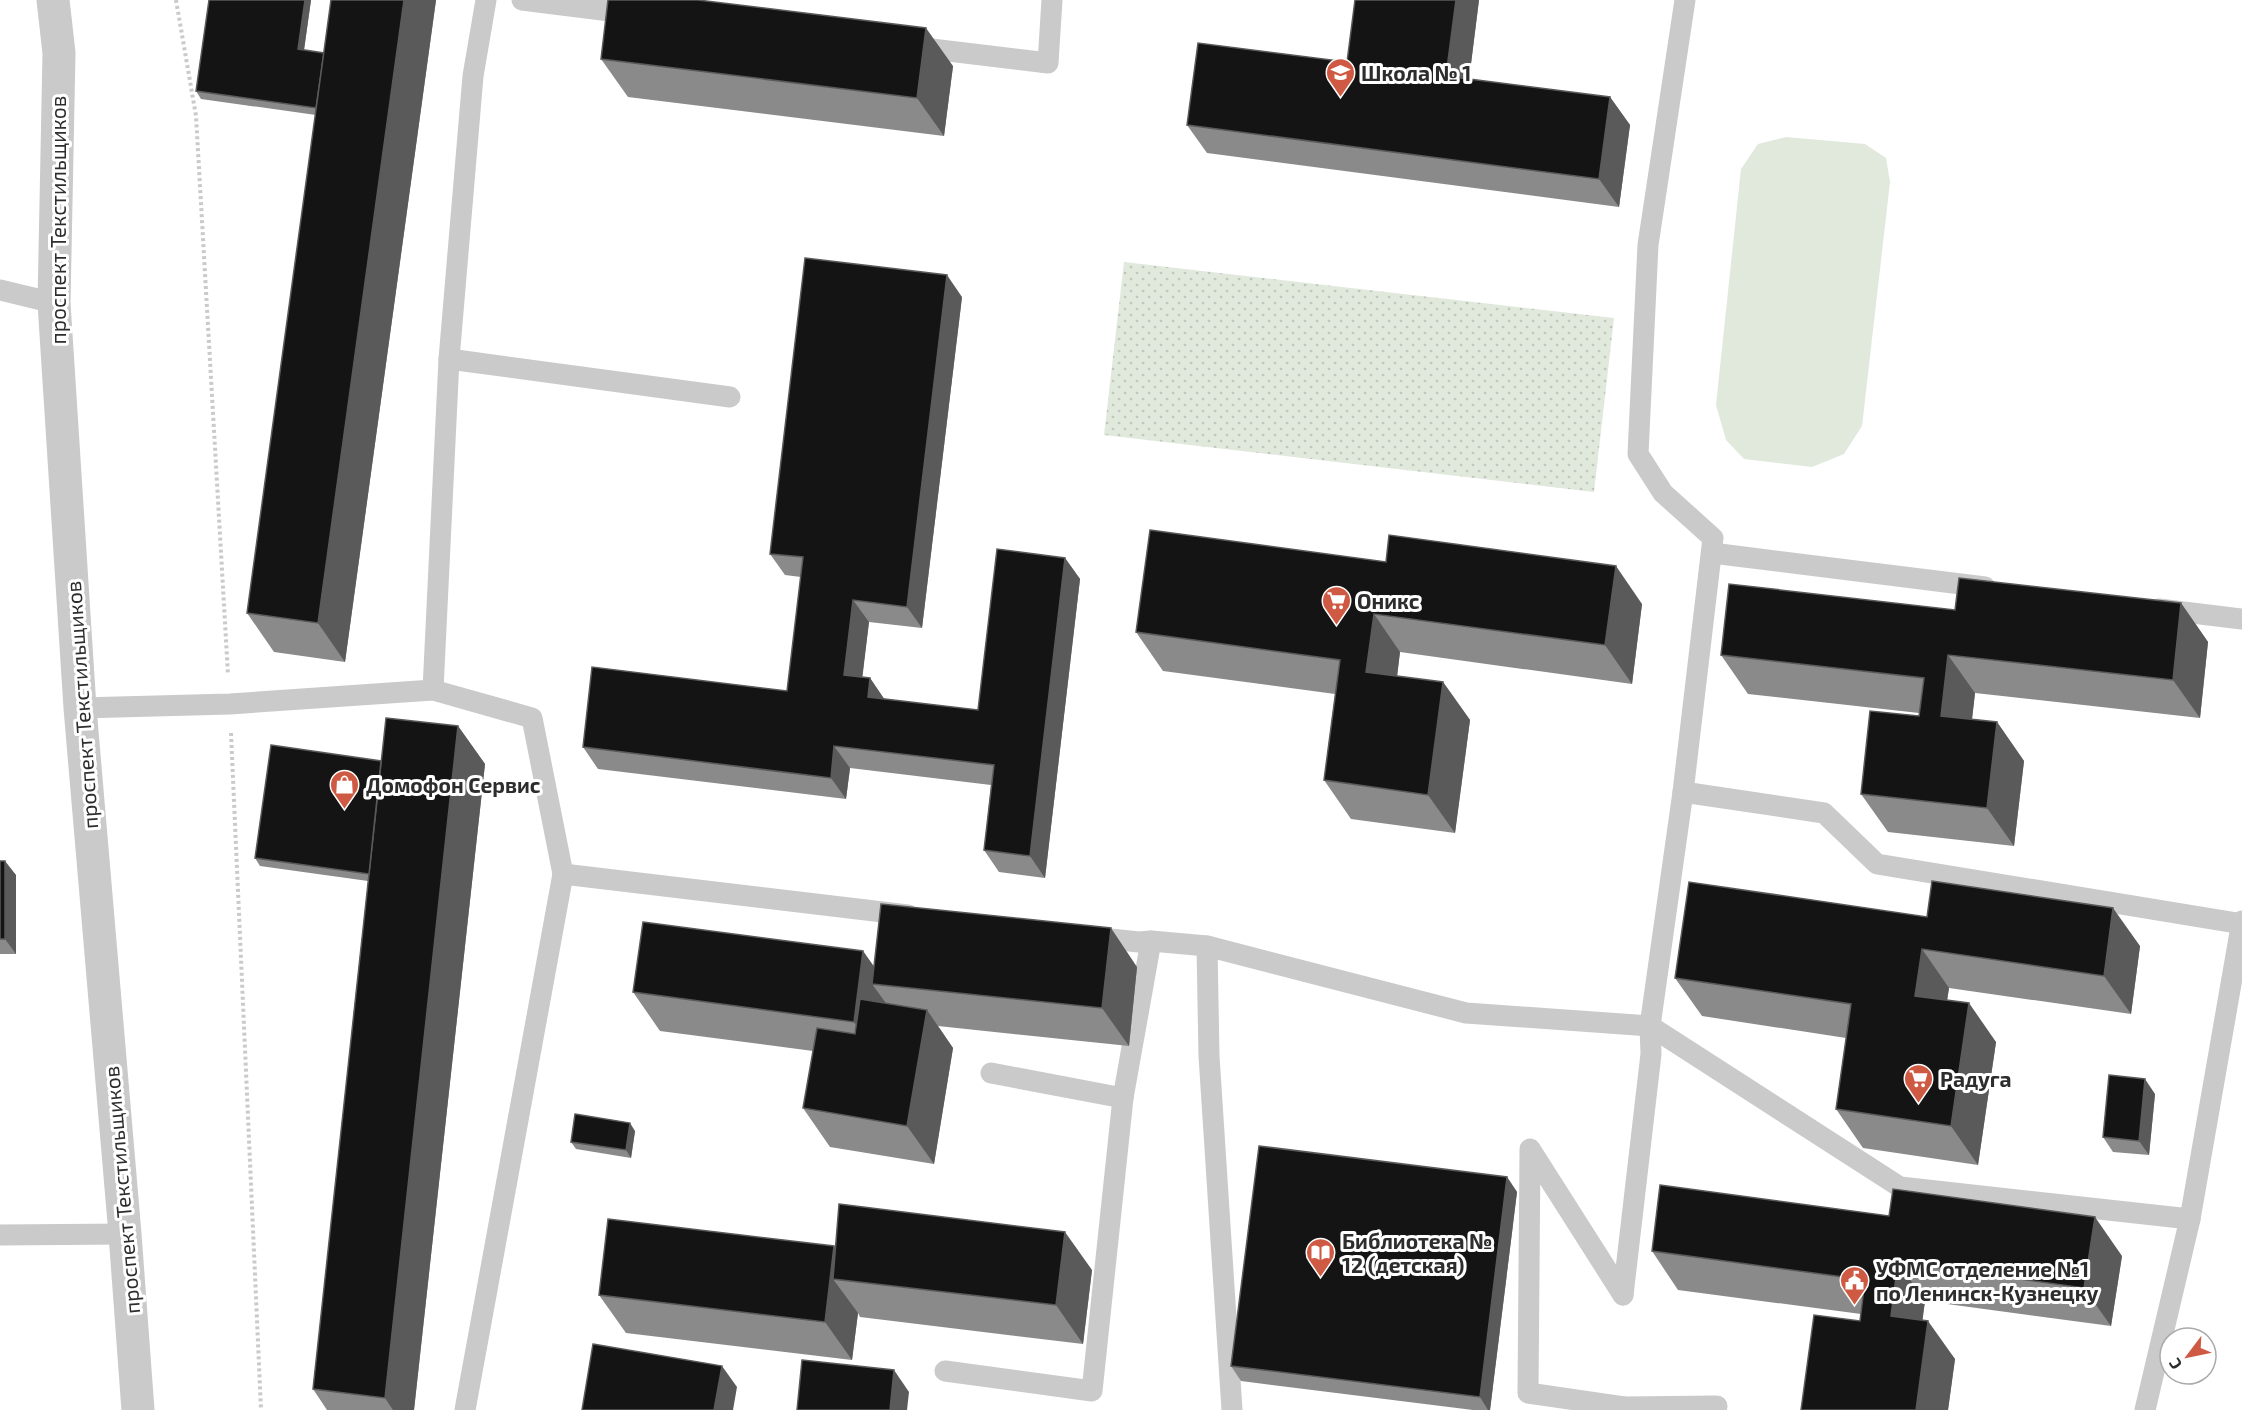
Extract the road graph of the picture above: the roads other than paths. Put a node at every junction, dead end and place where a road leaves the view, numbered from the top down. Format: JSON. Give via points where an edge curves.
{"nodes":[{"id":1,"x":53,"y":0,"type":"edge"},
{"id":2,"x":486,"y":0,"type":"edge"},
{"id":3,"x":522,"y":0,"type":"edge"},
{"id":4,"x":1052,"y":0,"type":"edge"},
{"id":5,"x":1685,"y":0,"type":"edge"},
{"id":6,"x":650,"y":15,"type":"edge"},
{"id":7,"x":896,"y":45,"type":"edge"},
{"id":8,"x":0,"y":290,"type":"edge"},
{"id":9,"x":54,"y":303,"type":"junction"},
{"id":10,"x":449,"y":359,"type":"junction"},
{"id":11,"x":730,"y":397,"type":"dead end"},
{"id":12,"x":1712,"y":553,"type":"junction"},
{"id":13,"x":2010,"y":590,"type":"edge"},
{"id":14,"x":2138,"y":606,"type":"edge"},
{"id":15,"x":2242,"y":619,"type":"edge"},
{"id":16,"x":433,"y":690,"type":"junction"},
{"id":17,"x":80,"y":708,"type":"junction"},
{"id":18,"x":1683,"y":792,"type":"junction"},
{"id":19,"x":563,"y":874,"type":"junction"},
{"id":20,"x":928,"y":917,"type":"edge"},
{"id":21,"x":2242,"y":922,"type":"edge"},
{"id":22,"x":1069,"y":934,"type":"edge"},
{"id":23,"x":1151,"y":941,"type":"junction"},
{"id":24,"x":1207,"y":946,"type":"junction"},
{"id":25,"x":1650,"y":1026,"type":"junction"},
{"id":26,"x":991,"y":1073,"type":"dead end"},
{"id":27,"x":1123,"y":1098,"type":"junction"},
{"id":28,"x":2190,"y":1219,"type":"junction"},
{"id":29,"x":0,"y":1234,"type":"edge"},
{"id":30,"x":125,"y":1234,"type":"junction"},
{"id":31,"x":945,"y":1371,"type":"dead end"},
{"id":32,"x":1717,"y":1406,"type":"dead end"},
{"id":33,"x":1624,"y":1408,"type":"edge"},
{"id":34,"x":138,"y":1410,"type":"edge"},
{"id":35,"x":465,"y":1410,"type":"edge"},
{"id":36,"x":1232,"y":1410,"type":"edge"},
{"id":37,"x":2145,"y":1410,"type":"edge"}],
"edges":[{"from":1,"to":9,"type":"street","name":"проспект Текстильщиков","via":[[58,53]]},
{"from":2,"to":10,"type":"lane","via":[[473,76]]},
{"from":3,"to":6,"type":"lane"},
{"from":4,"to":7,"type":"lane","via":[[1048,63]]},
{"from":5,"to":12,"type":"lane","via":[[1648,244],[1638,454],[1663,493],[1713,538]]},
{"from":8,"to":9,"type":"lane"},
{"from":9,"to":17,"type":"street","name":"проспект Текстильщиков"},
{"from":10,"to":11,"type":"lane"},
{"from":10,"to":16,"type":"lane"},
{"from":12,"to":13,"type":"lane"},
{"from":12,"to":18,"type":"lane"},
{"from":14,"to":15,"type":"lane"},
{"from":16,"to":17,"type":"lane","via":[[230,704]]},
{"from":16,"to":19,"type":"lane","via":[[532,718]]},
{"from":17,"to":30,"type":"street","name":"проспект Текстильщиков"},
{"from":18,"to":21,"type":"lane","via":[[1824,813],[1877,864]]},
{"from":18,"to":25,"type":"lane"},
{"from":19,"to":20,"type":"lane"},
{"from":19,"to":35,"type":"lane"},
{"from":21,"to":28,"type":"lane"},
{"from":22,"to":23,"type":"lane"},
{"from":23,"to":24,"type":"lane"},
{"from":23,"to":27,"type":"lane"},
{"from":24,"to":25,"type":"lane","via":[[1466,1013]]},
{"from":24,"to":36,"type":"lane","via":[[1209,1056]]},
{"from":25,"to":28,"type":"lane","via":[[1900,1187]]},
{"from":25,"to":33,"type":"lane","via":[[1651,1054],[1623,1295],[1530,1149],[1528,1394]]},
{"from":26,"to":27,"type":"lane"},
{"from":27,"to":31,"type":"lane","via":[[1092,1391]]},
{"from":28,"to":37,"type":"lane"},
{"from":29,"to":30,"type":"lane"},
{"from":30,"to":34,"type":"street","name":"проспект Текстильщиков"},
{"from":32,"to":33,"type":"lane"}]}
